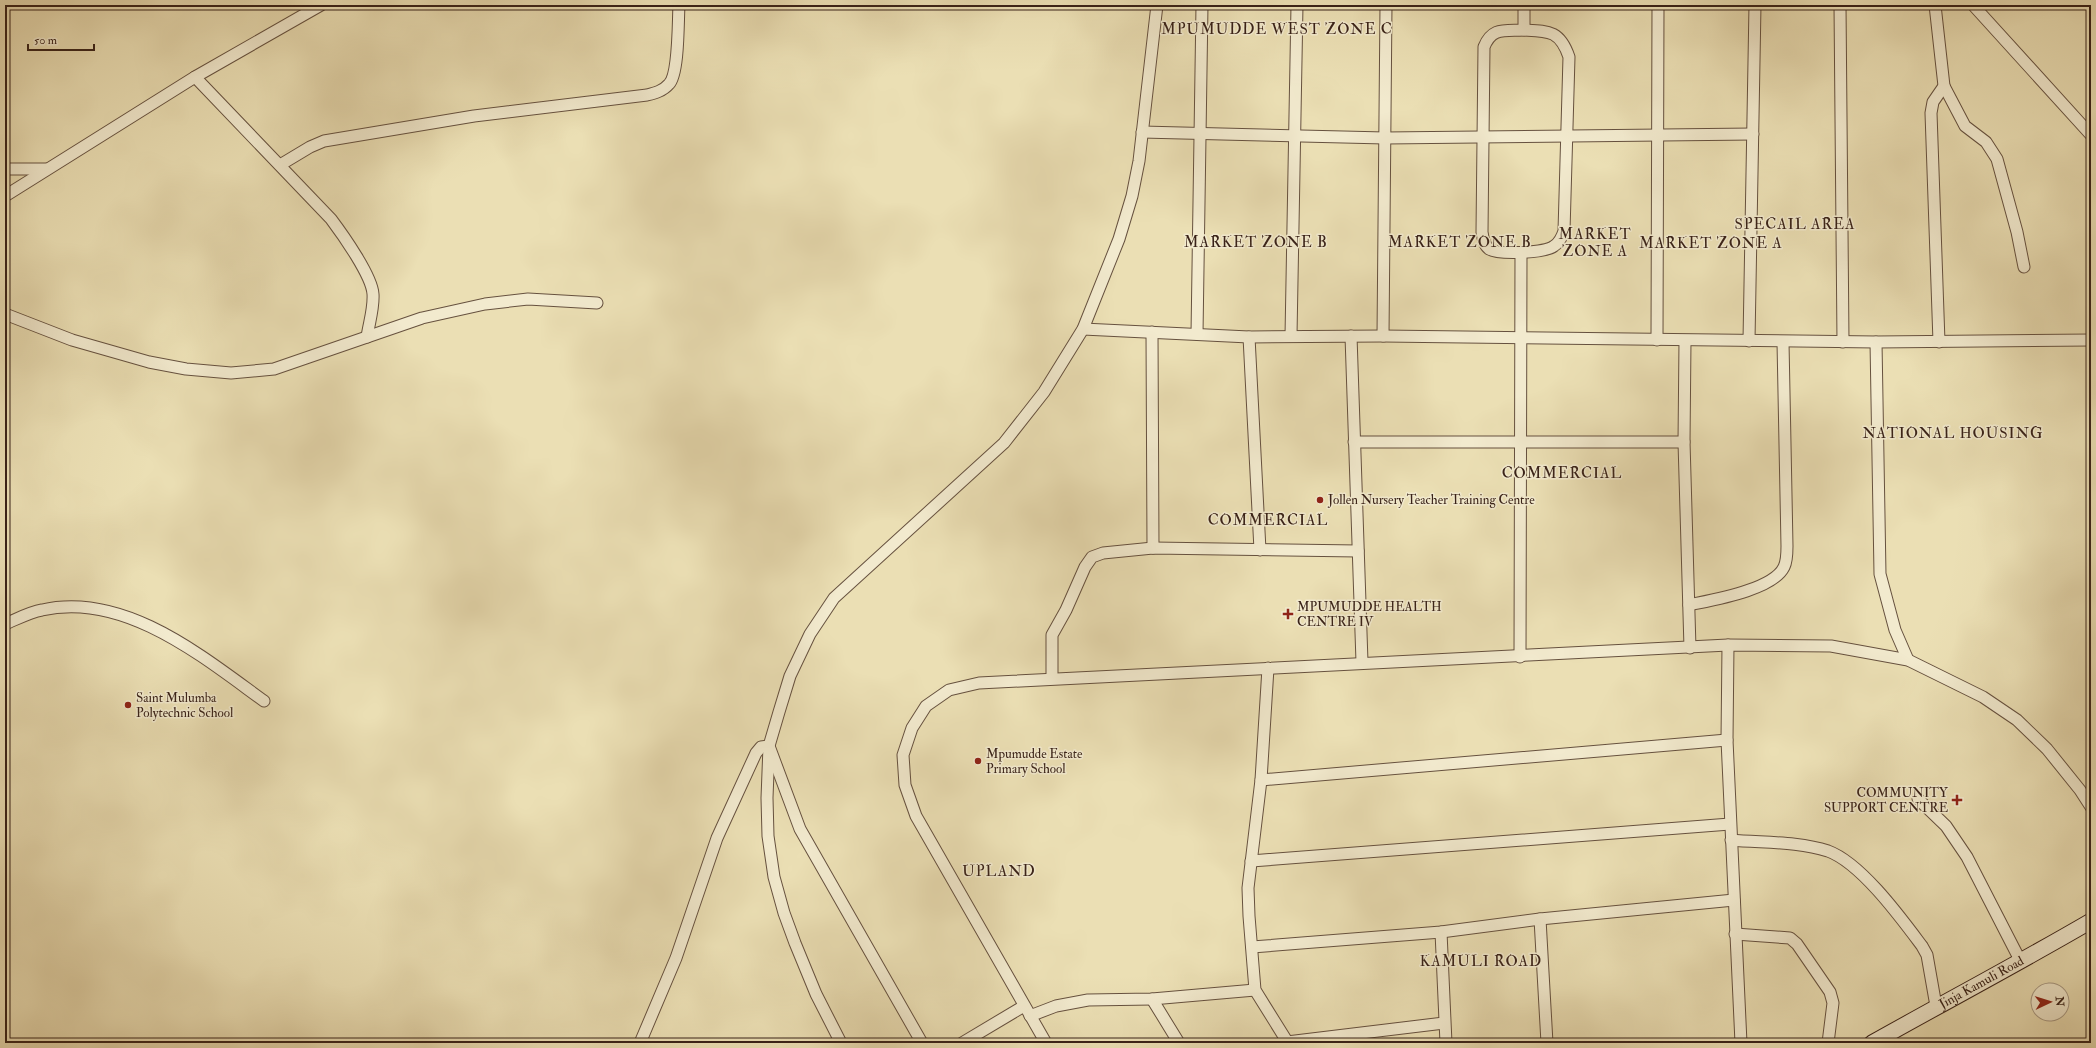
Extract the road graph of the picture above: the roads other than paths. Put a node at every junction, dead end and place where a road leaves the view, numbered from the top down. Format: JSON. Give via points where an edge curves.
{"nodes":[{"id":1,"x":321,"y":5,"type":"edge"},
{"id":2,"x":679,"y":5,"type":"edge"},
{"id":3,"x":1157,"y":5,"type":"edge"},
{"id":4,"x":1202,"y":5,"type":"edge"},
{"id":5,"x":1297,"y":5,"type":"edge"},
{"id":6,"x":1386,"y":5,"type":"edge"},
{"id":7,"x":1524,"y":5,"type":"edge"},
{"id":8,"x":1658,"y":5,"type":"edge"},
{"id":9,"x":1754,"y":5,"type":"edge"},
{"id":10,"x":1840,"y":5,"type":"edge"},
{"id":11,"x":1935,"y":5,"type":"edge"},
{"id":12,"x":1973,"y":5,"type":"edge"},
{"id":13,"x":1524,"y":30,"type":"junction"},
{"id":14,"x":195,"y":77,"type":"junction"},
{"id":15,"x":1944,"y":86,"type":"junction"},
{"id":16,"x":1142,"y":132,"type":"junction"},
{"id":17,"x":1200,"y":133,"type":"junction"},
{"id":18,"x":1753,"y":134,"type":"junction"},
{"id":19,"x":1296,"y":135,"type":"junction"},
{"id":20,"x":2091,"y":135,"type":"edge"},
{"id":21,"x":1658,"y":136,"type":"junction"},
{"id":22,"x":1568,"y":137,"type":"junction"},
{"id":23,"x":1385,"y":138,"type":"junction"},
{"id":24,"x":1483,"y":138,"type":"junction"},
{"id":25,"x":280,"y":165,"type":"junction"},
{"id":26,"x":5,"y":169,"type":"edge"},
{"id":27,"x":47,"y":170,"type":"junction"},
{"id":28,"x":5,"y":196,"type":"edge"},
{"id":29,"x":1520,"y":252,"type":"junction"},
{"id":30,"x":2024,"y":267,"type":"dead end"},
{"id":31,"x":597,"y":303,"type":"dead end"},
{"id":32,"x":5,"y":314,"type":"edge"},
{"id":33,"x":1083,"y":329,"type":"junction"},
{"id":34,"x":1152,"y":332,"type":"junction"},
{"id":35,"x":1197,"y":334,"type":"junction"},
{"id":36,"x":1291,"y":336,"type":"junction"},
{"id":37,"x":1351,"y":336,"type":"junction"},
{"id":38,"x":1383,"y":336,"type":"junction"},
{"id":39,"x":367,"y":337,"type":"junction"},
{"id":40,"x":1249,"y":337,"type":"junction"},
{"id":41,"x":1519,"y":337,"type":"junction"},
{"id":42,"x":1658,"y":340,"type":"junction"},
{"id":43,"x":2091,"y":340,"type":"edge"},
{"id":44,"x":1685,"y":341,"type":"junction"},
{"id":45,"x":1749,"y":341,"type":"junction"},
{"id":46,"x":1783,"y":342,"type":"junction"},
{"id":47,"x":1843,"y":342,"type":"junction"},
{"id":48,"x":1876,"y":342,"type":"junction"},
{"id":49,"x":1939,"y":342,"type":"junction"},
{"id":50,"x":1354,"y":442,"type":"junction"},
{"id":51,"x":1520,"y":442,"type":"junction"},
{"id":52,"x":1684,"y":442,"type":"junction"},
{"id":53,"x":1153,"y":548,"type":"junction"},
{"id":54,"x":1260,"y":550,"type":"junction"},
{"id":55,"x":1358,"y":552,"type":"junction"},
{"id":56,"x":1689,"y":605,"type":"junction"},
{"id":57,"x":5,"y":624,"type":"edge"},
{"id":58,"x":1728,"y":645,"type":"junction"},
{"id":59,"x":1690,"y":648,"type":"junction"},
{"id":60,"x":1520,"y":657,"type":"junction"},
{"id":61,"x":1908,"y":660,"type":"junction"},
{"id":62,"x":1362,"y":662,"type":"junction"},
{"id":63,"x":1268,"y":668,"type":"junction"},
{"id":64,"x":1052,"y":678,"type":"junction"},
{"id":65,"x":264,"y":702,"type":"dead end"},
{"id":66,"x":1727,"y":740,"type":"junction"},
{"id":67,"x":770,"y":746,"type":"junction"},
{"id":68,"x":1261,"y":780,"type":"junction"},
{"id":69,"x":1918,"y":799,"type":"dead end"},
{"id":70,"x":2091,"y":807,"type":"edge"},
{"id":71,"x":1730,"y":824,"type":"junction"},
{"id":72,"x":1731,"y":840,"type":"junction"},
{"id":73,"x":1251,"y":861,"type":"junction"},
{"id":74,"x":1734,"y":900,"type":"junction"},
{"id":75,"x":1540,"y":919,"type":"junction"},
{"id":76,"x":2091,"y":921,"type":"edge"},
{"id":77,"x":1441,"y":932,"type":"junction"},
{"id":78,"x":1736,"y":934,"type":"junction"},
{"id":79,"x":1252,"y":947,"type":"junction"},
{"id":80,"x":2021,"y":962,"type":"junction"},
{"id":81,"x":1255,"y":990,"type":"junction"},
{"id":82,"x":1152,"y":999,"type":"junction"},
{"id":83,"x":1024,"y":1006,"type":"junction"},
{"id":84,"x":1936,"y":1006,"type":"junction"},
{"id":85,"x":1030,"y":1016,"type":"junction"},
{"id":86,"x":1444,"y":1023,"type":"junction"},
{"id":87,"x":1288,"y":1042,"type":"edge"},
{"id":88,"x":640,"y":1043,"type":"edge"},
{"id":89,"x":841,"y":1043,"type":"edge"},
{"id":90,"x":922,"y":1043,"type":"edge"},
{"id":91,"x":962,"y":1043,"type":"edge"},
{"id":92,"x":1046,"y":1043,"type":"edge"},
{"id":93,"x":1179,"y":1043,"type":"edge"},
{"id":94,"x":1446,"y":1043,"type":"edge"},
{"id":95,"x":1547,"y":1043,"type":"edge"},
{"id":96,"x":1741,"y":1043,"type":"edge"},
{"id":97,"x":1828,"y":1043,"type":"edge"},
{"id":98,"x":1872,"y":1043,"type":"edge"}],
"edges":[{"from":1,"to":14,"type":"street"},
{"from":2,"to":25,"type":"street","via":[[675,73],[670,84],[661,90],[647,95],[474,116],[324,141],[310,146]]},
{"from":3,"to":16,"type":"street"},
{"from":4,"to":17,"type":"street"},
{"from":5,"to":19,"type":"street"},
{"from":6,"to":23,"type":"street"},
{"from":7,"to":13,"type":"street"},
{"from":8,"to":21,"type":"street"},
{"from":9,"to":18,"type":"street"},
{"from":10,"to":47,"type":"street"},
{"from":11,"to":15,"type":"street"},
{"from":12,"to":20,"type":"street"},
{"from":13,"to":22,"type":"street","via":[[1548,31],[1558,36],[1565,44],[1569,57]]},
{"from":13,"to":24,"type":"street","via":[[1498,31],[1488,37],[1484,47]]},
{"from":14,"to":25,"type":"street"},
{"from":14,"to":27,"type":"street"},
{"from":15,"to":30,"type":"street","via":[[1964,126],[1986,142],[1997,159]]},
{"from":15,"to":49,"type":"street","via":[[1933,102],[1931,113]]},
{"from":16,"to":17,"type":"street"},
{"from":16,"to":33,"type":"street","via":[[1132,196]]},
{"from":17,"to":19,"type":"street"},
{"from":17,"to":35,"type":"street"},
{"from":18,"to":21,"type":"street"},
{"from":18,"to":45,"type":"street"},
{"from":19,"to":23,"type":"street"},
{"from":19,"to":36,"type":"street"},
{"from":21,"to":22,"type":"street"},
{"from":21,"to":42,"type":"street"},
{"from":22,"to":24,"type":"street"},
{"from":22,"to":29,"type":"street","via":[[1564,231],[1561,239],[1548,250]]},
{"from":23,"to":24,"type":"street"},
{"from":23,"to":38,"type":"street"},
{"from":24,"to":29,"type":"street","via":[[1484,243],[1490,250]]},
{"from":25,"to":39,"type":"street","via":[[331,219],[349,243],[369,282],[373,302]]},
{"from":26,"to":27,"type":"street"},
{"from":27,"to":28,"type":"street"},
{"from":29,"to":41,"type":"street"},
{"from":31,"to":39,"type":"street","via":[[528,299],[485,304],[422,318]]},
{"from":32,"to":39,"type":"street","via":[[72,340],[149,362],[186,369],[231,373],[274,369]]},
{"from":33,"to":34,"type":"street"},
{"from":33,"to":67,"type":"street","via":[[1044,392],[1004,443],[834,598],[810,634],[790,676]]},
{"from":34,"to":35,"type":"street"},
{"from":34,"to":53,"type":"street"},
{"from":35,"to":40,"type":"street"},
{"from":36,"to":37,"type":"street"},
{"from":36,"to":40,"type":"street"},
{"from":37,"to":38,"type":"street"},
{"from":37,"to":50,"type":"street"},
{"from":38,"to":41,"type":"street"},
{"from":40,"to":54,"type":"street"},
{"from":41,"to":42,"type":"street"},
{"from":41,"to":51,"type":"street"},
{"from":42,"to":44,"type":"street"},
{"from":43,"to":49,"type":"street"},
{"from":44,"to":45,"type":"street"},
{"from":44,"to":52,"type":"street"},
{"from":45,"to":46,"type":"street"},
{"from":46,"to":47,"type":"street"},
{"from":46,"to":56,"type":"street","via":[[1787,546],[1784,568],[1764,584]]},
{"from":47,"to":48,"type":"street"},
{"from":48,"to":49,"type":"street"},
{"from":48,"to":61,"type":"street","via":[[1880,574],[1893,624]]},
{"from":50,"to":51,"type":"street"},
{"from":50,"to":55,"type":"street"},
{"from":51,"to":52,"type":"street"},
{"from":51,"to":60,"type":"street"},
{"from":52,"to":56,"type":"street"},
{"from":53,"to":54,"type":"street"},
{"from":53,"to":64,"type":"street","via":[[1103,553],[1092,557],[1052,635]]},
{"from":54,"to":55,"type":"street"},
{"from":55,"to":62,"type":"street"},
{"from":56,"to":59,"type":"street"},
{"from":57,"to":65,"type":"street","via":[[42,610],[83,608],[109,611],[136,620],[191,649]]},
{"from":58,"to":59,"type":"street"},
{"from":58,"to":61,"type":"street","via":[[1831,646]]},
{"from":58,"to":66,"type":"street"},
{"from":59,"to":60,"type":"street"},
{"from":60,"to":62,"type":"street"},
{"from":61,"to":70,"type":"street","via":[[1983,697],[2017,720],[2048,750]]},
{"from":62,"to":63,"type":"street"},
{"from":63,"to":64,"type":"street"},
{"from":63,"to":68,"type":"street"},
{"from":64,"to":83,"type":"street","via":[[979,683],[949,690],[926,706],[912,728],[903,755],[904,785],[916,816]]},
{"from":66,"to":68,"type":"street"},
{"from":66,"to":71,"type":"street"},
{"from":67,"to":88,"type":"street","via":[[761,747],[756,753],[717,838],[676,958]]},
{"from":67,"to":89,"type":"street","via":[[768,836],[774,877],[797,949]]},
{"from":67,"to":90,"type":"street","via":[[800,829]]},
{"from":68,"to":73,"type":"street"},
{"from":69,"to":80,"type":"street","via":[[1946,826],[1967,857]]},
{"from":71,"to":72,"type":"street"},
{"from":71,"to":73,"type":"street"},
{"from":72,"to":74,"type":"street"},
{"from":72,"to":84,"type":"street","via":[[1816,848],[1842,859],[1872,885],[1922,946],[1927,955]]},
{"from":73,"to":79,"type":"street","via":[[1248,888]]},
{"from":74,"to":75,"type":"street"},
{"from":74,"to":78,"type":"street"},
{"from":75,"to":77,"type":"street"},
{"from":75,"to":95,"type":"street"},
{"from":76,"to":80,"type":"main road","name":"Jinja Kamuli Road"},
{"from":77,"to":79,"type":"street"},
{"from":77,"to":86,"type":"street"},
{"from":78,"to":96,"type":"street"},
{"from":78,"to":97,"type":"street","via":[[1790,938],[1797,944],[1830,992],[1833,1003]]},
{"from":79,"to":81,"type":"street"},
{"from":80,"to":84,"type":"main road","name":"Jinja Kamuli Road"},
{"from":81,"to":82,"type":"street"},
{"from":81,"to":87,"type":"street"},
{"from":82,"to":85,"type":"street","via":[[1072,1002]]},
{"from":82,"to":93,"type":"street"},
{"from":83,"to":85,"type":"street"},
{"from":83,"to":91,"type":"street"},
{"from":84,"to":98,"type":"main road","name":"Jinja Kamuli Road"},
{"from":85,"to":92,"type":"street"},
{"from":86,"to":87,"type":"street"},
{"from":86,"to":94,"type":"street"}]}
